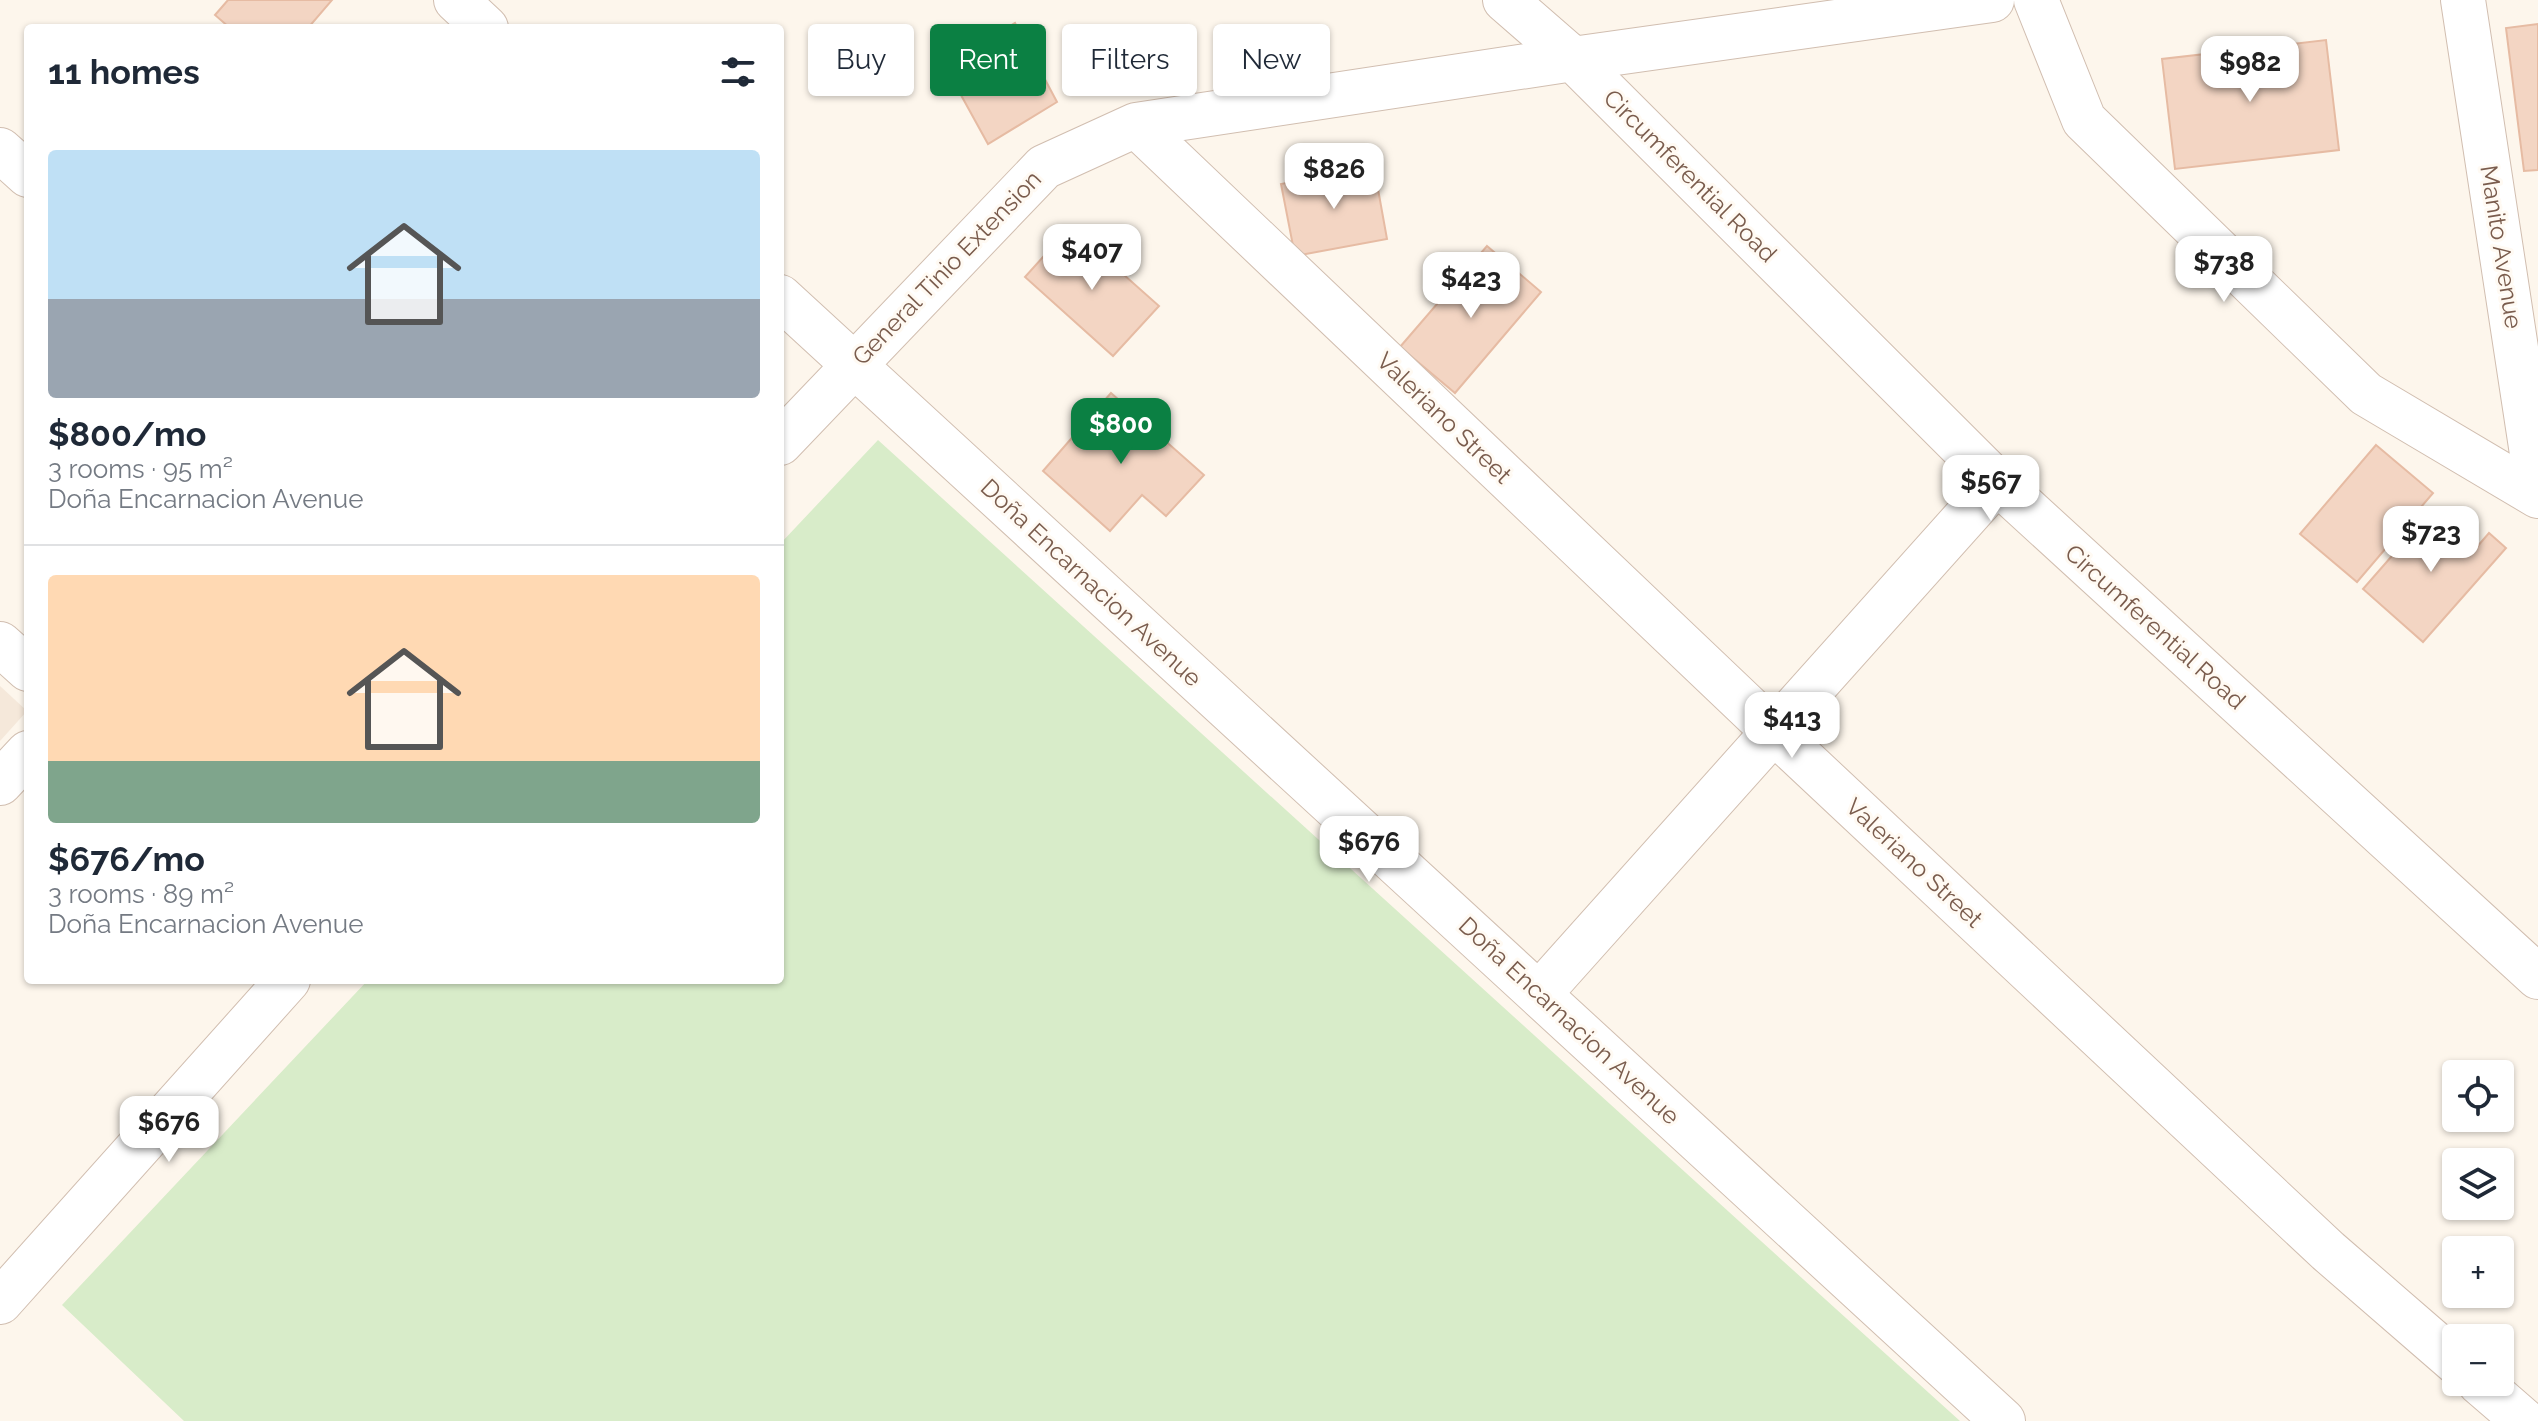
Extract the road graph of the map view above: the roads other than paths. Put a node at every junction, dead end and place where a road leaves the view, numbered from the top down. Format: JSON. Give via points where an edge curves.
{"nodes":[{"id":1,"x":1505,"y":0,"type":"edge"},
{"id":2,"x":1992,"y":0,"type":"edge"},
{"id":3,"x":2036,"y":0,"type":"edge"},
{"id":4,"x":2463,"y":0,"type":"edge"},
{"id":5,"x":1573,"y":59,"type":"junction"},
{"id":6,"x":1136,"y":125,"type":"junction"},
{"id":7,"x":0,"y":150,"type":"edge"},
{"id":8,"x":24,"y":171,"type":"edge"},
{"id":9,"x":784,"y":301,"type":"edge"},
{"id":10,"x":853,"y":364,"type":"junction"},
{"id":11,"x":784,"y":439,"type":"edge"},
{"id":12,"x":1997,"y":482,"type":"junction"},
{"id":13,"x":2538,"y":495,"type":"edge"},
{"id":14,"x":0,"y":644,"type":"edge"},
{"id":15,"x":24,"y":665,"type":"edge"},
{"id":16,"x":1773,"y":731,"type":"junction"},
{"id":17,"x":24,"y":757,"type":"edge"},
{"id":18,"x":0,"y":783,"type":"edge"},
{"id":19,"x":2538,"y":977,"type":"edge"},
{"id":20,"x":284,"y":984,"type":"edge"},
{"id":21,"x":1539,"y":994,"type":"junction"},
{"id":22,"x":0,"y":1302,"type":"edge"},
{"id":23,"x":2442,"y":1350,"type":"edge"},
{"id":24,"x":2495,"y":1396,"type":"edge"},
{"id":25,"x":2003,"y":1421,"type":"edge"},
{"id":26,"x":2524,"y":1421,"type":"edge"}],
"edges":[{"from":1,"to":5,"type":"street","name":"Circumferential Road"},
{"from":2,"to":5,"type":"street","name":"General Tinio Extension"},
{"from":3,"to":13,"type":"street","via":[[2084,120],[2366,394]]},
{"from":4,"to":13,"type":"street","name":"Manito Avenue"},
{"from":5,"to":6,"type":"street","name":"General Tinio Extension"},
{"from":5,"to":12,"type":"street","name":"Circumferential Road"},
{"from":6,"to":10,"type":"street","name":"General Tinio Extension","via":[[1044,167]]},
{"from":6,"to":16,"type":"street","name":"Valeriano Street"},
{"from":7,"to":8,"type":"street"},
{"from":9,"to":10,"type":"street","name":"Doña Encarnacion Avenue"},
{"from":10,"to":11,"type":"street","name":"General Tinio Extension"},
{"from":10,"to":21,"type":"street","name":"Doña Encarnacion Avenue"},
{"from":12,"to":16,"type":"street"},
{"from":12,"to":19,"type":"street","name":"Circumferential Road"},
{"from":14,"to":15,"type":"street"},
{"from":16,"to":21,"type":"street"},
{"from":16,"to":23,"type":"street","name":"Valeriano Street","via":[[2328,1251]]},
{"from":17,"to":18,"type":"street"},
{"from":20,"to":22,"type":"street"},
{"from":21,"to":25,"type":"street","name":"Doña Encarnacion Avenue"},
{"from":24,"to":26,"type":"street"}]}
